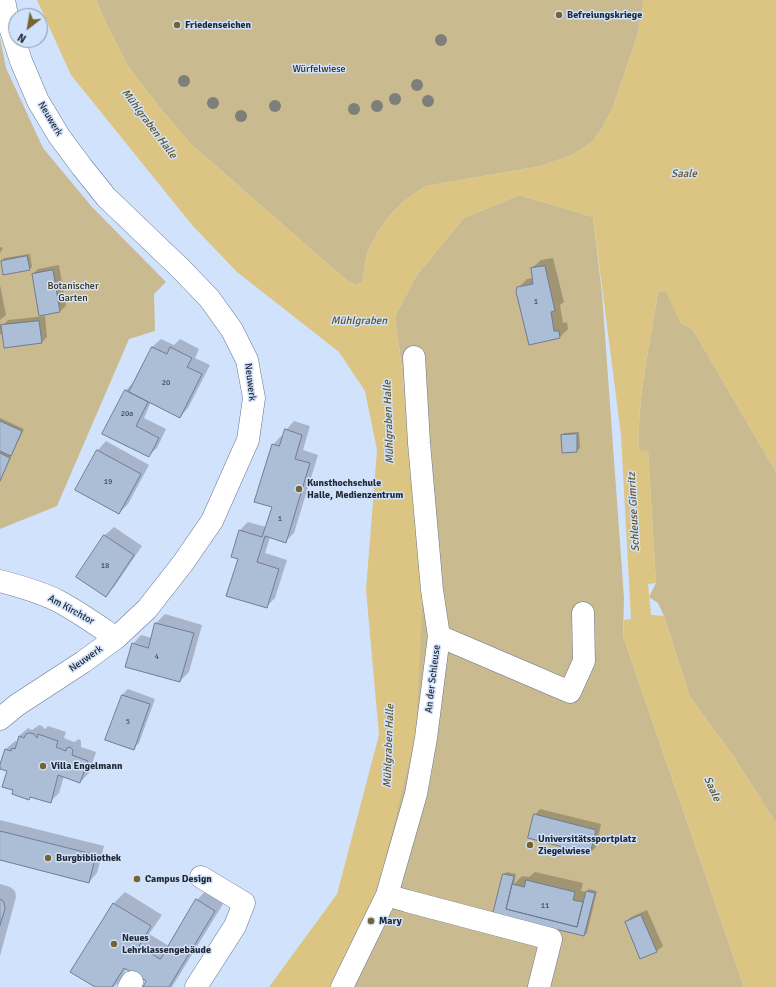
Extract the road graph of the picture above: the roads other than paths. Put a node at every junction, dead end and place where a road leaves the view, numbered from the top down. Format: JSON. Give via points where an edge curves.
{"nodes":[{"id":1,"x":4,"y":0,"type":"edge"},
{"id":2,"x":414,"y":357,"type":"dead end"},
{"id":3,"x":0,"y":581,"type":"edge"},
{"id":4,"x":583,"y":614,"type":"dead end"},
{"id":5,"x":438,"y":636,"type":"junction"},
{"id":6,"x":116,"y":638,"type":"junction"},
{"id":7,"x":0,"y":719,"type":"edge"},
{"id":8,"x":200,"y":877,"type":"dead end"},
{"id":9,"x":387,"y":895,"type":"junction"},
{"id":10,"x":196,"y":987,"type":"edge"},
{"id":11,"x":342,"y":987,"type":"edge"},
{"id":12,"x":539,"y":987,"type":"edge"}],
"edges":[{"from":1,"to":6,"type":"street","name":"Neuwerk","via":[[21,61],[38,101],[59,136],[106,197],[209,298],[232,330],[247,360],[254,398],[248,440],[212,521],[184,563],[146,609]]},
{"from":2,"to":5,"type":"street","name":"An der Schleuse","via":[[419,443]]},
{"from":3,"to":6,"type":"street","name":"Am Kirchtor","via":[[57,600]]},
{"from":4,"to":5,"type":"street","via":[[584,661],[570,692]]},
{"from":5,"to":9,"type":"street","name":"An der Schleuse","via":[[426,738],[417,787]]},
{"from":6,"to":7,"type":"street","name":"Neuwerk"},
{"from":8,"to":10,"type":"street","via":[[244,903],[235,926]]},
{"from":9,"to":11,"type":"street","name":"An der Schleuse"},
{"from":9,"to":12,"type":"street","via":[[551,939]]}]}
